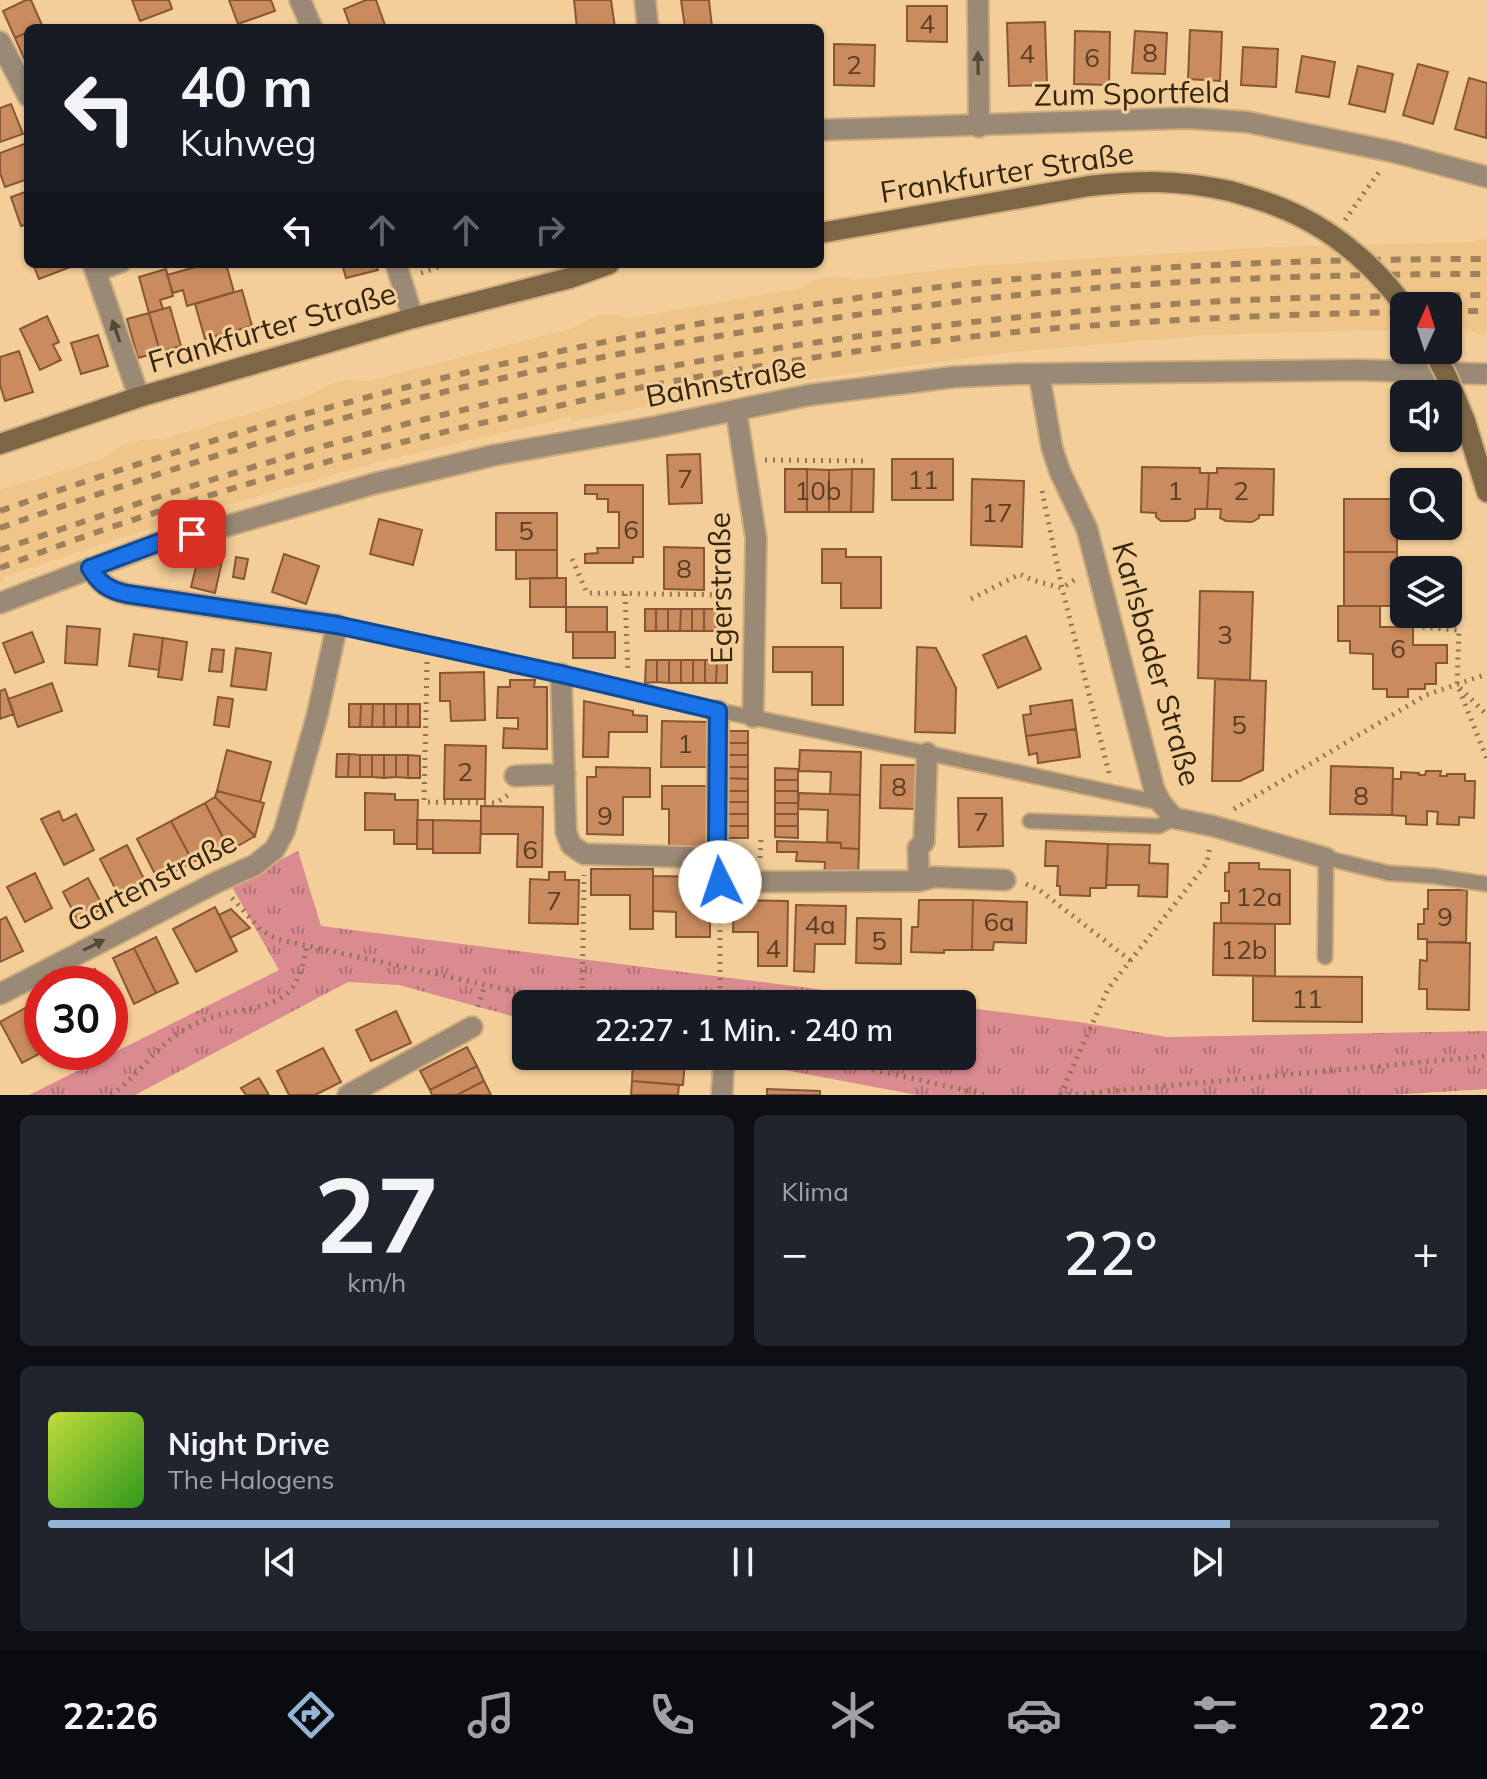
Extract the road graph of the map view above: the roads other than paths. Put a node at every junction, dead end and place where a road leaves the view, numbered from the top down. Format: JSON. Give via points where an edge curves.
{"nodes":[{"id":1,"x":300,"y":0,"type":"edge"},
{"id":2,"x":645,"y":0,"type":"edge"},
{"id":3,"x":978,"y":0,"type":"edge"},
{"id":4,"x":310,"y":24,"type":"edge"},
{"id":5,"x":648,"y":24,"type":"edge"},
{"id":6,"x":0,"y":42,"type":"edge"},
{"id":7,"x":24,"y":87,"type":"edge"},
{"id":8,"x":979,"y":127,"type":"junction"},
{"id":9,"x":824,"y":130,"type":"edge"},
{"id":10,"x":1487,"y":177,"type":"edge"},
{"id":11,"x":824,"y":232,"type":"edge"},
{"id":12,"x":397,"y":268,"type":"edge"},
{"id":13,"x":598,"y":268,"type":"edge"},
{"id":14,"x":95,"y":269,"type":"edge"},
{"id":15,"x":1391,"y":292,"type":"edge"},
{"id":16,"x":413,"y":318,"type":"junction"},
{"id":17,"x":1440,"y":364,"type":"edge"},
{"id":18,"x":1039,"y":374,"type":"junction"},
{"id":19,"x":1487,"y":374,"type":"edge"},
{"id":20,"x":139,"y":397,"type":"junction"},
{"id":21,"x":736,"y":410,"type":"junction"},
{"id":22,"x":0,"y":444,"type":"edge"},
{"id":23,"x":1487,"y":492,"type":"edge"},
{"id":24,"x":90,"y":568,"type":"junction"},
{"id":25,"x":0,"y":603,"type":"edge"},
{"id":26,"x":337,"y":625,"type":"junction"},
{"id":27,"x":561,"y":674,"type":"junction"},
{"id":28,"x":718,"y":711,"type":"junction"},
{"id":29,"x":753,"y":717,"type":"junction"},
{"id":30,"x":927,"y":753,"type":"junction"},
{"id":31,"x":565,"y":774,"type":"junction"},
{"id":32,"x":515,"y":776,"type":"road end"},
{"id":33,"x":1168,"y":810,"type":"junction"},
{"id":34,"x":1030,"y":821,"type":"dead end"},
{"id":35,"x":717,"y":858,"type":"junction"},
{"id":36,"x":1326,"y":858,"type":"junction"},
{"id":37,"x":1005,"y":880,"type":"road end"},
{"id":38,"x":919,"y":881,"type":"junction"},
{"id":39,"x":1487,"y":884,"type":"edge"},
{"id":40,"x":1325,"y":957,"type":"dead end"},
{"id":41,"x":0,"y":994,"type":"edge"},
{"id":42,"x":472,"y":1027,"type":"dead end"},
{"id":43,"x":723,"y":1070,"type":"edge"},
{"id":44,"x":355,"y":1093,"type":"edge"},
{"id":45,"x":722,"y":1095,"type":"edge"}],
"edges":[{"from":1,"to":4,"type":"street"},
{"from":2,"to":5,"type":"street"},
{"from":8,"to":3,"type":"street","one_way":true},
{"from":6,"to":7,"type":"street"},
{"from":8,"to":9,"type":"street","name":"Zum Sportfeld"},
{"from":8,"to":10,"type":"street","name":"Zum Sportfeld","via":[[1187,118],[1247,122]]},
{"from":11,"to":15,"type":"street","name":"Frankfurter Straße","bridge":true,"via":[[1127,181],[1196,184],[1267,202],[1301,217],[1362,259]]},
{"from":12,"to":16,"type":"street"},
{"from":13,"to":16,"type":"street","name":"Frankfurter Straße"},
{"from":20,"to":14,"type":"street","one_way":true},
{"from":16,"to":20,"type":"street","name":"Frankfurter Straße"},
{"from":17,"to":23,"type":"street","bridge":true},
{"from":18,"to":19,"type":"street","name":"Bahnstraße"},
{"from":18,"to":21,"type":"street","name":"Bahnstraße","via":[[954,377]]},
{"from":18,"to":33,"type":"street","name":"Karlsbader Straße","via":[[1052,448],[1087,529],[1154,789]]},
{"from":20,"to":22,"type":"street","name":"Frankfurter Straße"},
{"from":21,"to":24,"type":"street","name":"Bahnstraße","via":[[495,455],[373,484],[168,539]]},
{"from":21,"to":29,"type":"street","name":"Egerstraße","via":[[756,538]]},
{"from":24,"to":25,"type":"street","name":"Bahnstraße"},
{"from":24,"to":26,"type":"street","via":[[99,583],[127,594]]},
{"from":26,"to":27,"type":"lane"},
{"from":41,"to":26,"type":"street","name":"Gartenstraße","one_way":true,"via":[[255,865],[274,850],[284,832],[317,716]]},
{"from":27,"to":28,"type":"lane"},
{"from":27,"to":31,"type":"street"},
{"from":28,"to":29,"type":"lane"},
{"from":28,"to":35,"type":"street"},
{"from":29,"to":30,"type":"lane"},
{"from":30,"to":33,"type":"lane","via":[[1114,793]]},
{"from":30,"to":38,"type":"street"},
{"from":31,"to":32,"type":"street"},
{"from":31,"to":35,"type":"street","via":[[566,832],[571,845],[584,854]]},
{"from":33,"to":34,"type":"lane","via":[[1159,826]]},
{"from":33,"to":36,"type":"street","name":"Karlsbader Straße"},
{"from":35,"to":38,"type":"street","via":[[720,882]]},
{"from":36,"to":39,"type":"lane","via":[[1388,873]]},
{"from":36,"to":40,"type":"lane"},
{"from":37,"to":38,"type":"street"},
{"from":42,"to":44,"type":"street"},
{"from":43,"to":45,"type":"street"}]}
